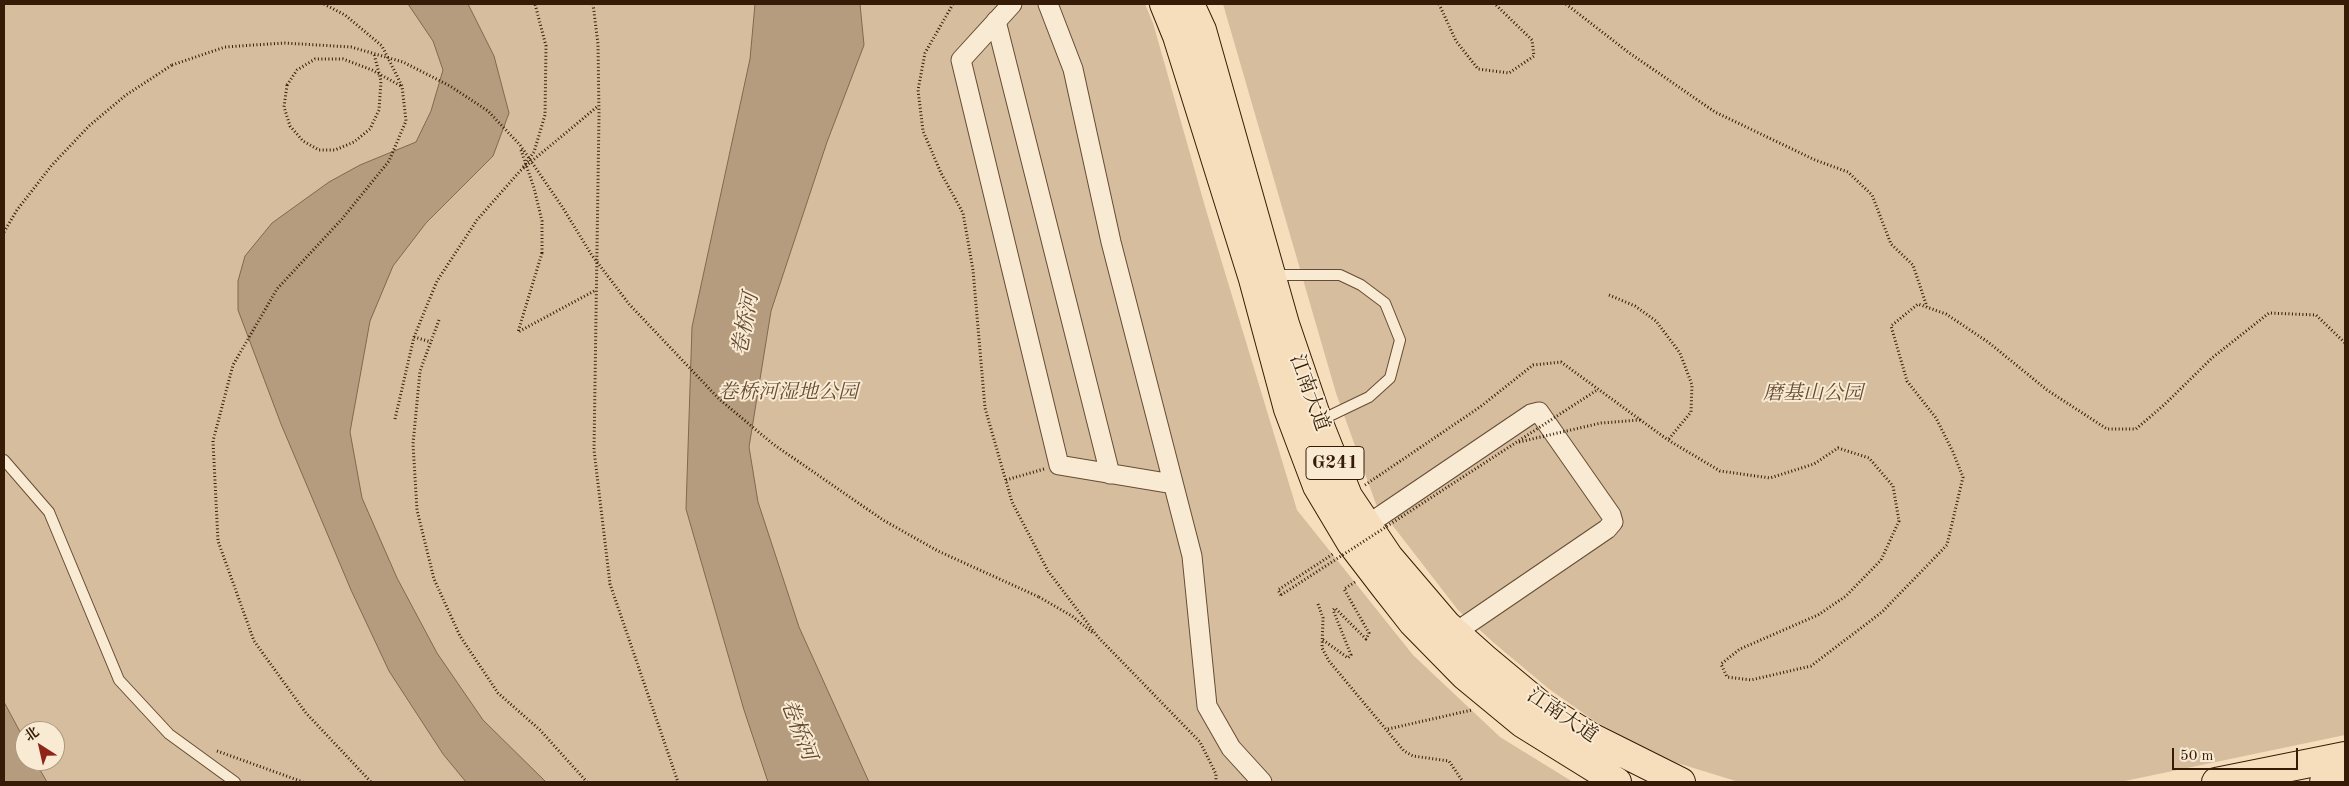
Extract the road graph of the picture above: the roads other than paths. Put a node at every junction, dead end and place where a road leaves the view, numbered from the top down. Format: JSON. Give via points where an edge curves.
{"nodes":[{"id":1,"x":1012,"y":4,"type":"edge"},
{"id":2,"x":1048,"y":4,"type":"edge"},
{"id":3,"x":1164,"y":4,"type":"edge"},
{"id":4,"x":1190,"y":4,"type":"edge"},
{"id":5,"x":996,"y":21,"type":"junction"},
{"id":6,"x":1272,"y":275,"type":"junction"},
{"id":7,"x":1318,"y":421,"type":"junction"},
{"id":8,"x":4,"y":460,"type":"edge"},
{"id":9,"x":1110,"y":474,"type":"junction"},
{"id":10,"x":1172,"y":484,"type":"junction"},
{"id":11,"x":1359,"y":534,"type":"junction"},
{"id":12,"x":1456,"y":632,"type":"junction"},
{"id":13,"x":2345,"y":756,"type":"edge"},
{"id":14,"x":2345,"y":778,"type":"edge"},
{"id":15,"x":235,"y":782,"type":"edge"},
{"id":16,"x":1262,"y":782,"type":"edge"},
{"id":17,"x":1617,"y":782,"type":"edge"},
{"id":18,"x":1681,"y":782,"type":"edge"},
{"id":19,"x":2216,"y":782,"type":"edge"},
{"id":20,"x":2324,"y":782,"type":"edge"}],
"edges":[{"from":1,"to":5,"type":"street"},
{"from":2,"to":10,"type":"street","via":[[1073,69],[1111,242]]},
{"from":3,"to":11,"type":"highway","name":"江南大道","number":"G241","via":[[1178,36],[1253,279],[1288,409],[1317,486]]},
{"from":4,"to":6,"type":"highway","name":"江南大道","number":"G241","via":[[1202,30]]},
{"from":5,"to":9,"type":"street"},
{"from":5,"to":9,"type":"street","via":[[961,60],[1059,465]]},
{"from":6,"to":7,"type":"highway","name":"江南大道","number":"G241"},
{"from":6,"to":7,"type":"lane","via":[[1340,275],[1361,285],[1385,303],[1400,340],[1390,378],[1369,398]]},
{"from":7,"to":11,"type":"highway","name":"江南大道","number":"G241","via":[[1348,496]]},
{"from":8,"to":15,"type":"lane","via":[[49,512],[119,680],[169,734]]},
{"from":9,"to":10,"type":"street"},
{"from":10,"to":16,"type":"street","via":[[1192,556],[1207,706],[1231,748]]},
{"from":11,"to":12,"type":"highway","name":"江南大道","number":"G241","via":[[1389,557]]},
{"from":11,"to":12,"type":"street","via":[[1531,414],[1539,412],[1611,514],[1612,522],[1607,529]]},
{"from":11,"to":17,"type":"highway","name":"江南大道","number":"G241","via":[[1372,570],[1414,623],[1465,676],[1522,723]]},
{"from":12,"to":18,"type":"highway","name":"江南大道","number":"G241","via":[[1544,708],[1591,737]]},
{"from":13,"to":19,"type":"highway"},
{"from":14,"to":20,"type":"highway"}]}
